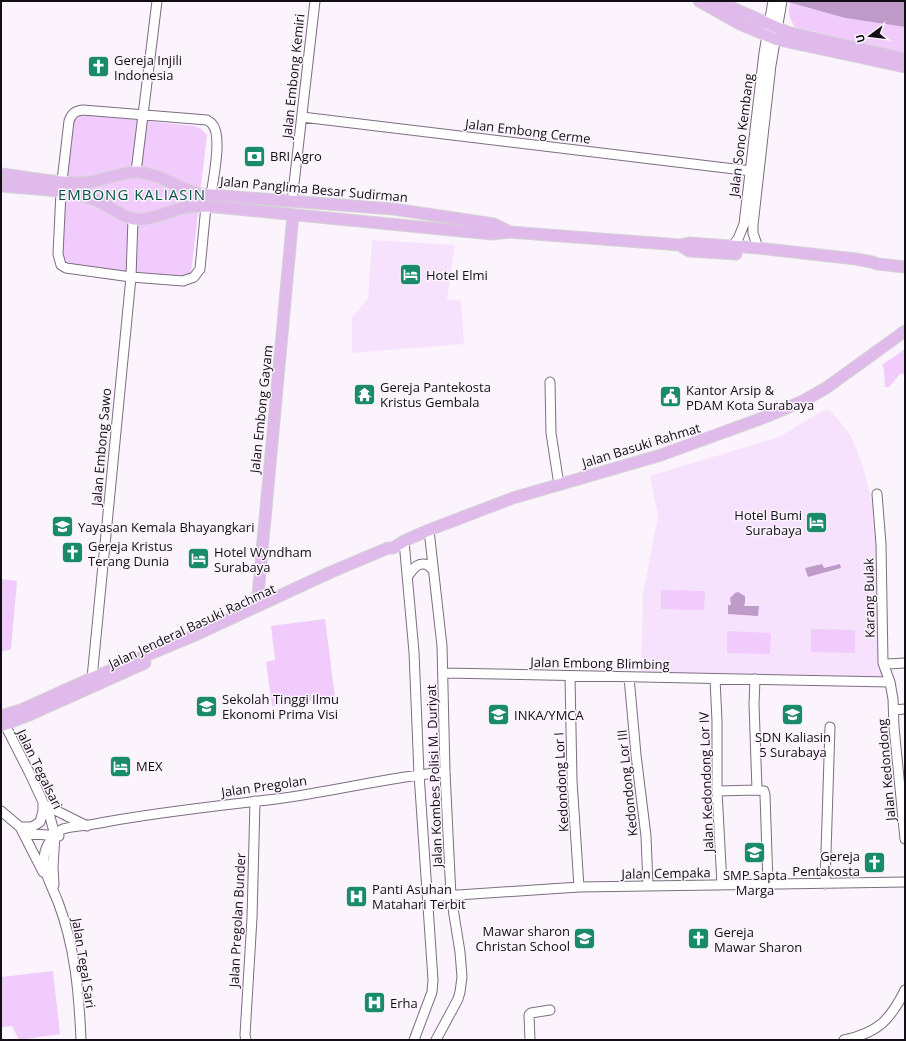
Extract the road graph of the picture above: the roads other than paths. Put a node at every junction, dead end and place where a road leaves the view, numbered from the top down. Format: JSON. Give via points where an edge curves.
{"nodes":[{"id":1,"x":157,"y":1,"type":"edge"},
{"id":2,"x":315,"y":1,"type":"edge"},
{"id":3,"x":699,"y":1,"type":"edge"},
{"id":4,"x":716,"y":1,"type":"edge"},
{"id":5,"x":777,"y":3,"type":"edge"},
{"id":6,"x":773,"y":25,"type":"junction"},
{"id":7,"x":771,"y":38,"type":"junction"},
{"id":8,"x":905,"y":59,"type":"edge"},
{"id":9,"x":905,"y":67,"type":"edge"},
{"id":10,"x":144,"y":116,"type":"junction"},
{"id":11,"x":302,"y":117,"type":"junction"},
{"id":12,"x":751,"y":171,"type":"junction"},
{"id":13,"x":136,"y":172,"type":"junction"},
{"id":14,"x":1,"y":174,"type":"edge"},
{"id":15,"x":1,"y":186,"type":"edge"},
{"id":16,"x":62,"y":186,"type":"junction"},
{"id":17,"x":210,"y":195,"type":"junction"},
{"id":18,"x":292,"y":201,"type":"junction"},
{"id":19,"x":206,"y":206,"type":"junction"},
{"id":20,"x":293,"y":215,"type":"junction"},
{"id":21,"x":133,"y":219,"type":"junction"},
{"id":22,"x":509,"y":232,"type":"junction"},
{"id":23,"x":680,"y":245,"type":"junction"},
{"id":24,"x":732,"y":246,"type":"junction"},
{"id":25,"x":758,"y":248,"type":"junction"},
{"id":26,"x":878,"y":264,"type":"junction"},
{"id":27,"x":905,"y":266,"type":"edge"},
{"id":28,"x":131,"y":277,"type":"junction"},
{"id":29,"x":905,"y":331,"type":"edge"},
{"id":30,"x":550,"y":382,"type":"dead end"},
{"id":31,"x":559,"y":485,"type":"junction"},
{"id":32,"x":877,"y":494,"type":"dead end"},
{"id":33,"x":429,"y":530,"type":"junction"},
{"id":34,"x":404,"y":541,"type":"junction"},
{"id":35,"x":393,"y":548,"type":"junction"},
{"id":36,"x":433,"y":570,"type":"junction"},
{"id":37,"x":408,"y":576,"type":"junction"},
{"id":38,"x":257,"y":606,"type":"junction"},
{"id":39,"x":905,"y":663,"type":"edge"},
{"id":40,"x":885,"y":668,"type":"junction"},
{"id":41,"x":444,"y":673,"type":"junction"},
{"id":42,"x":570,"y":676,"type":"junction"},
{"id":43,"x":629,"y":677,"type":"junction"},
{"id":44,"x":92,"y":678,"type":"junction"},
{"id":45,"x":715,"y":679,"type":"junction"},
{"id":46,"x":755,"y":679,"type":"junction"},
{"id":47,"x":890,"y":682,"type":"junction"},
{"id":48,"x":893,"y":699,"type":"joint"},
{"id":49,"x":905,"y":709,"type":"edge"},
{"id":50,"x":894,"y":710,"type":"junction"},
{"id":51,"x":2,"y":723,"type":"edge"},
{"id":52,"x":830,"y":727,"type":"dead end"},
{"id":53,"x":901,"y":756,"type":"edge"},
{"id":54,"x":445,"y":772,"type":"junction"},
{"id":55,"x":419,"y":774,"type":"junction"},
{"id":56,"x":757,"y":790,"type":"junction"},
{"id":57,"x":717,"y":791,"type":"junction"},
{"id":58,"x":255,"y":801,"type":"junction"},
{"id":59,"x":44,"y":802,"type":"junction"},
{"id":60,"x":1,"y":811,"type":"edge"},
{"id":61,"x":87,"y":826,"type":"junction"},
{"id":62,"x":22,"y":830,"type":"junction"},
{"id":63,"x":59,"y":836,"type":"junction"},
{"id":64,"x":905,"y":838,"type":"edge"},
{"id":65,"x":905,"y":882,"type":"edge"},
{"id":66,"x":768,"y":884,"type":"junction"},
{"id":67,"x":825,"y":884,"type":"junction"},
{"id":68,"x":722,"y":885,"type":"junction"},
{"id":69,"x":648,"y":886,"type":"junction"},
{"id":70,"x":579,"y":887,"type":"junction"},
{"id":71,"x":55,"y":892,"type":"junction"},
{"id":72,"x":451,"y":896,"type":"junction"},
{"id":73,"x":428,"y":897,"type":"junction"},
{"id":74,"x":905,"y":990,"type":"edge"},
{"id":75,"x":550,"y":1010,"type":"dead end"},
{"id":76,"x":875,"y":1030,"type":"junction"},
{"id":77,"x":81,"y":1040,"type":"edge"},
{"id":78,"x":246,"y":1040,"type":"edge"},
{"id":79,"x":414,"y":1040,"type":"edge"},
{"id":80,"x":436,"y":1040,"type":"edge"},
{"id":81,"x":530,"y":1040,"type":"edge"},
{"id":82,"x":844,"y":1040,"type":"edge"},
{"id":83,"x":876,"y":1040,"type":"edge"}],
"edges":[{"from":1,"to":10,"type":"street"},
{"from":2,"to":11,"type":"street","name":"Jalan Embong Kemiri"},
{"from":3,"to":7,"type":"main road"},
{"from":4,"to":6,"type":"main road"},
{"from":5,"to":6,"type":"street","name":"Jalan Sono Kembang"},
{"from":6,"to":7,"type":"street","name":"Jalan Sono Kembang"},
{"from":6,"to":8,"type":"main road","via":[[797,35]]},
{"from":7,"to":9,"type":"main road"},
{"from":7,"to":12,"type":"street","name":"Jalan Sono Kembang"},
{"from":7,"to":25,"type":"street","name":"Jalan Sono Kembang","via":[[752,225]]},
{"from":10,"to":13,"type":"street"},
{"from":10,"to":16,"type":"street","via":[[83,110],[72,114]]},
{"from":10,"to":17,"type":"street","via":[[207,120],[212,123],[217,145]]},
{"from":11,"to":12,"type":"street","name":"Jalan Embong Cerme"},
{"from":11,"to":18,"type":"street","name":"Jalan Embong Kemiri"},
{"from":12,"to":24,"type":"street","name":"Jalan Sono Kembang","via":[[744,224]]},
{"from":13,"to":16,"type":"main road","name":"Jalan Panglima Besar Sudirman"},
{"from":13,"to":17,"type":"main road","name":"Jalan Panglima Besar Sudirman","via":[[153,174],[188,191]]},
{"from":14,"to":16,"type":"main road","name":"Jalan Panglima Besar Sudirman"},
{"from":15,"to":16,"type":"main road","name":"Jalan Panglima Besar Sudirman"},
{"from":16,"to":21,"type":"main road","name":"Jalan Panglima Besar Sudirman","via":[[97,200]]},
{"from":16,"to":28,"type":"street","via":[[58,254],[61,265],[66,268]]},
{"from":17,"to":18,"type":"main road","name":"Jalan Panglima Besar Sudirman"},
{"from":18,"to":22,"type":"main road","name":"Jalan Panglima Besar Sudirman","via":[[406,210],[494,224]]},
{"from":19,"to":20,"type":"main road","name":"Jalan Panglima Besar Sudirman"},
{"from":19,"to":21,"type":"main road","name":"Jalan Panglima Besar Sudirman","via":[[194,206]]},
{"from":19,"to":28,"type":"street","via":[[200,269],[194,277],[183,281]]},
{"from":20,"to":22,"type":"main road","name":"Jalan Panglima Besar Sudirman","via":[[492,234]]},
{"from":20,"to":38,"type":"main road","name":"Jalan Embong Gayam"},
{"from":21,"to":28,"type":"street","name":"Jalan Embong Sawo"},
{"from":22,"to":23,"type":"main road","name":"Jalan Panglima Besar Sudirman"},
{"from":23,"to":24,"type":"main road","name":"Jalan Panglima Besar Sudirman","via":[[689,242]]},
{"from":23,"to":26,"type":"main road","name":"Jalan Panglima Besar Sudirman","via":[[689,251],[872,267]]},
{"from":24,"to":25,"type":"main road","name":"Jalan Panglima Besar Sudirman"},
{"from":25,"to":26,"type":"main road","name":"Jalan Panglima Besar Sudirman","via":[[856,259]]},
{"from":26,"to":27,"type":"main road"},
{"from":28,"to":44,"type":"street","name":"Jalan Embong Sawo"},
{"from":29,"to":31,"type":"main road","name":"Jalan Basuki Rahmat","via":[[816,393],[764,418],[666,453]]},
{"from":30,"to":31,"type":"street","via":[[551,433]]},
{"from":31,"to":33,"type":"main road","name":"Jalan Basuki Rahmat","via":[[513,498]]},
{"from":32,"to":40,"type":"street","name":"Karang Bulak","via":[[881,544],[882,663]]},
{"from":33,"to":34,"type":"main road","name":"Jalan Basuki Rahmat"},
{"from":33,"to":36,"type":"street","name":"Jalan Kombes Polisi M. Duriyat"},
{"from":34,"to":35,"type":"main road","name":"Jalan Jenderal Basuki Rachmat"},
{"from":34,"to":37,"type":"street","name":"Jalan Kombes Polisi M. Duriyat"},
{"from":35,"to":38,"type":"main road","name":"Jalan Jenderal Basuki Rachmat","via":[[370,555]]},
{"from":35,"to":51,"type":"main road","name":"Jalan Jenderal Basuki Rachmat","via":[[211,634]]},
{"from":36,"to":37,"type":"street","via":[[428,565],[421,564]]},
{"from":36,"to":41,"type":"street","name":"Jalan Kombes Polisi M. Duriyat"},
{"from":37,"to":55,"type":"street","name":"Jalan Kombes Polisi M. Duriyat"},
{"from":38,"to":44,"type":"main road","name":"Jalan Jenderal Basuki Rachmat"},
{"from":39,"to":40,"type":"street","via":[[887,664]]},
{"from":40,"to":47,"type":"street","name":"Karang Bulak"},
{"from":41,"to":42,"type":"street","name":"Jalan Embong Blimbing"},
{"from":41,"to":54,"type":"street","name":"Jalan Kombes Polisi M. Duriyat"},
{"from":42,"to":43,"type":"street","name":"Jalan Embong Blimbing"},
{"from":42,"to":70,"type":"street","name":"Kedondong Lor I","via":[[572,781]]},
{"from":43,"to":45,"type":"street","name":"Jalan Embong Blimbing"},
{"from":43,"to":69,"type":"street","name":"Kedondong Lor III","via":[[646,836]]},
{"from":44,"to":51,"type":"main road","name":"Jalan Jenderal Basuki Rachmat","via":[[21,710]]},
{"from":45,"to":46,"type":"street","name":"Jalan Embong Blimbing"},
{"from":45,"to":57,"type":"street","name":"Jalan Kedondong Lor IV"},
{"from":46,"to":47,"type":"street","name":"Jalan Embong Blimbing"},
{"from":46,"to":56,"type":"street"},
{"from":47,"to":48,"type":"street","name":"Karang Bulak"},
{"from":48,"to":50,"type":"street","name":"Jalan Kedondong"},
{"from":49,"to":50,"type":"street"},
{"from":50,"to":53,"type":"street","name":"Jalan Kedondong","via":[[894,727]]},
{"from":51,"to":59,"type":"street","name":"Jalan Tegalsari"},
{"from":52,"to":67,"type":"street"},
{"from":53,"to":64,"type":"street","name":"Jalan Kedondong"},
{"from":54,"to":55,"type":"street","name":"Jalan Pregolan"},
{"from":54,"to":72,"type":"street","name":"Jalan Kombes Polisi M. Duriyat"},
{"from":55,"to":58,"type":"street","name":"Jalan Pregolan"},
{"from":55,"to":73,"type":"street","name":"Jalan Kombes Polisi M. Duriyat"},
{"from":56,"to":57,"type":"street"},
{"from":56,"to":66,"type":"street","via":[[764,792],[765,795]]},
{"from":57,"to":68,"type":"street","name":"Jalan Kedondong Lor IV"},
{"from":58,"to":61,"type":"street","name":"Jalan Pregolan"},
{"from":58,"to":78,"type":"street","name":"Jalan Pregolan Bunder"},
{"from":59,"to":61,"type":"street"},
{"from":59,"to":62,"type":"street","via":[[40,822]]},
{"from":59,"to":63,"type":"street","name":"Jalan Tegalsari"},
{"from":60,"to":62,"type":"street"},
{"from":61,"to":63,"type":"street","name":"Jalan Pregolan"},
{"from":62,"to":63,"type":"street","name":"Jalan Pregolan"},
{"from":62,"to":71,"type":"street"},
{"from":63,"to":71,"type":"street","via":[[54,848]]},
{"from":63,"to":71,"type":"street","via":[[47,846],[44,858],[45,868]]},
{"from":65,"to":67,"type":"street","name":"Jalan Cempaka"},
{"from":66,"to":67,"type":"street","name":"Jalan Cempaka"},
{"from":66,"to":68,"type":"street","name":"Jalan Cempaka"},
{"from":68,"to":69,"type":"street","name":"Jalan Cempaka"},
{"from":69,"to":70,"type":"street","name":"Jalan Cempaka"},
{"from":70,"to":72,"type":"street","name":"Jalan Cempaka"},
{"from":71,"to":77,"type":"street","name":"Jalan Tegal Sari","via":[[70,941],[77,982]]},
{"from":72,"to":73,"type":"street","name":"Jalan Cempaka"},
{"from":72,"to":80,"type":"street","name":"Jalan Kombes Polisi M. Duriyat","via":[[460,952],[461,986],[458,999]]},
{"from":73,"to":79,"type":"street","name":"Jalan Kombes Polisi M. Duriyat","via":[[432,992]]},
{"from":74,"to":76,"type":"street","via":[[888,1018]]},
{"from":75,"to":81,"type":"street","via":[[531,1013]]},
{"from":76,"to":82,"type":"street"},
{"from":76,"to":83,"type":"street"}]}
